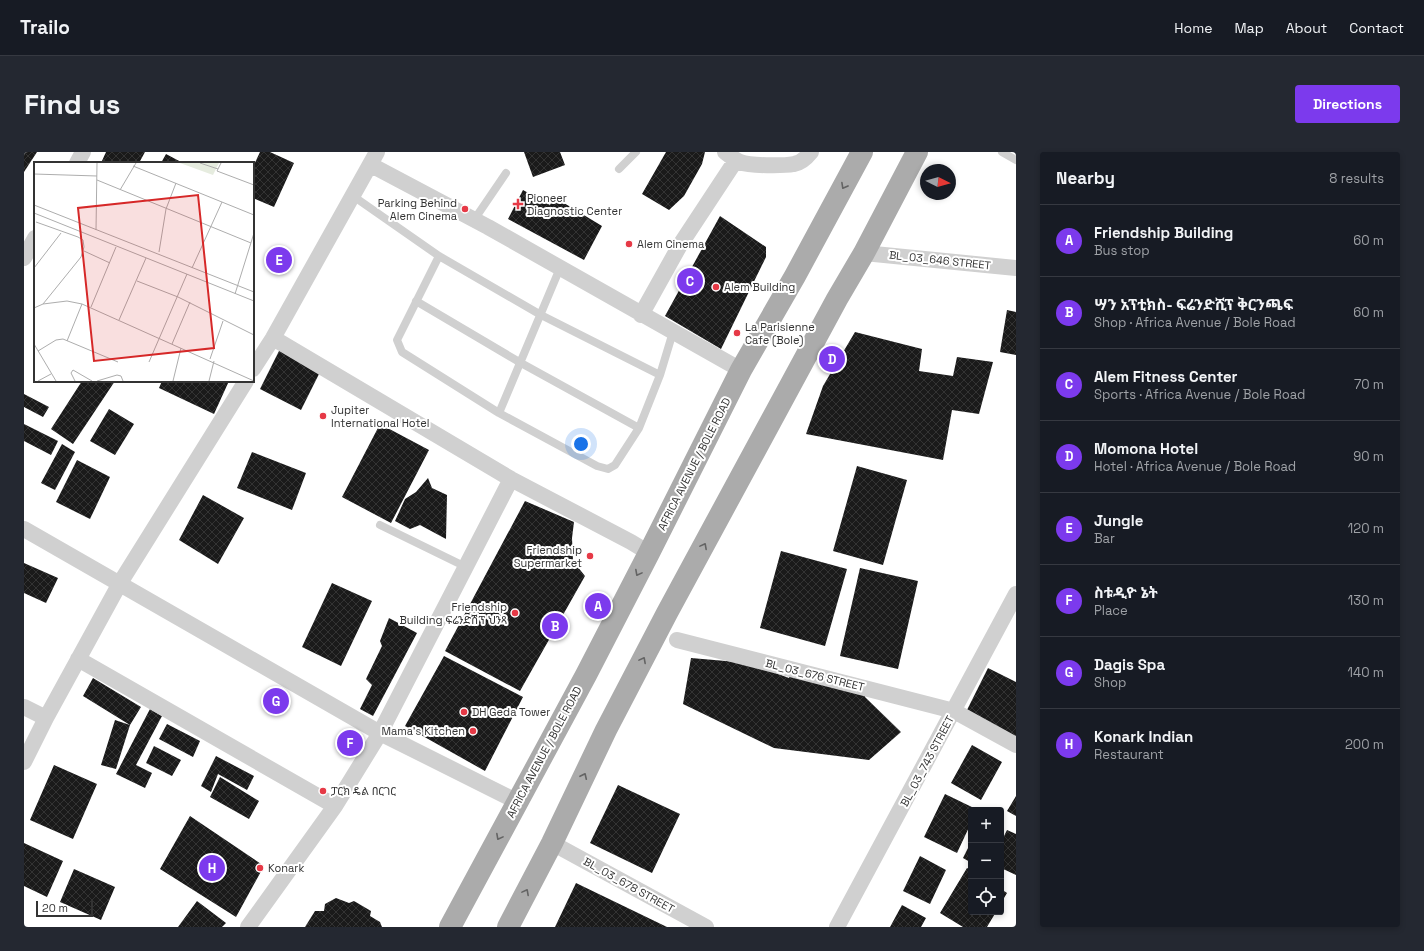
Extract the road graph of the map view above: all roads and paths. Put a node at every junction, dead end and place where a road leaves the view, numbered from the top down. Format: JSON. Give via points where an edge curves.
{"nodes":[{"id":1,"x":83,"y":152,"type":"edge"},
{"id":2,"x":636,"y":152,"type":"edge"},
{"id":3,"x":811,"y":152,"type":"edge"},
{"id":4,"x":862,"y":152,"type":"edge"},
{"id":5,"x":917,"y":152,"type":"edge"},
{"id":6,"x":1002,"y":152,"type":"edge"},
{"id":7,"x":730,"y":156,"type":"edge"},
{"id":8,"x":374,"y":158,"type":"edge"},
{"id":9,"x":1016,"y":160,"type":"edge"},
{"id":10,"x":78,"y":162,"type":"edge"},
{"id":11,"x":619,"y":169,"type":"dead end"},
{"id":12,"x":506,"y":173,"type":"dead end"},
{"id":13,"x":353,"y":196,"type":"junction"},
{"id":14,"x":474,"y":220,"type":"junction"},
{"id":15,"x":34,"y":240,"type":"edge"},
{"id":16,"x":864,"y":253,"type":"junction"},
{"id":17,"x":439,"y":256,"type":"junction"},
{"id":18,"x":24,"y":258,"type":"edge"},
{"id":19,"x":560,"y":268,"type":"junction"},
{"id":20,"x":1016,"y":268,"type":"edge"},
{"id":21,"x":416,"y":301,"type":"junction"},
{"id":22,"x":541,"y":315,"type":"junction"},
{"id":23,"x":641,"y":315,"type":"junction"},
{"id":24,"x":674,"y":332,"type":"junction"},
{"id":25,"x":273,"y":338,"type":"junction"},
{"id":26,"x":521,"y":363,"type":"junction"},
{"id":27,"x":254,"y":367,"type":"edge"},
{"id":28,"x":741,"y":370,"type":"junction"},
{"id":29,"x":660,"y":375,"type":"junction"},
{"id":30,"x":245,"y":382,"type":"edge"},
{"id":31,"x":499,"y":413,"type":"junction"},
{"id":32,"x":639,"y":428,"type":"junction"},
{"id":33,"x":511,"y":479,"type":"junction"},
{"id":34,"x":380,"y":525,"type":"dead end"},
{"id":35,"x":24,"y":529,"type":"edge"},
{"id":36,"x":649,"y":554,"type":"junction"},
{"id":37,"x":466,"y":566,"type":"junction"},
{"id":38,"x":120,"y":583,"type":"junction"},
{"id":39,"x":1016,"y":594,"type":"edge"},
{"id":40,"x":677,"y":640,"type":"dead end"},
{"id":41,"x":78,"y":659,"type":"junction"},
{"id":42,"x":24,"y":707,"type":"edge"},
{"id":43,"x":954,"y":711,"type":"junction"},
{"id":44,"x":46,"y":718,"type":"junction"},
{"id":45,"x":380,"y":733,"type":"junction"},
{"id":46,"x":1016,"y":745,"type":"edge"},
{"id":47,"x":24,"y":762,"type":"edge"},
{"id":48,"x":518,"y":802,"type":"junction"},
{"id":49,"x":335,"y":806,"type":"junction"},
{"id":50,"x":552,"y":843,"type":"junction"},
{"id":51,"x":248,"y":927,"type":"edge"},
{"id":52,"x":450,"y":927,"type":"edge"},
{"id":53,"x":508,"y":927,"type":"edge"},
{"id":54,"x":706,"y":927,"type":"edge"},
{"id":55,"x":837,"y":927,"type":"edge"}],
"edges":[{"from":1,"to":10,"type":"street"},
{"from":2,"to":11,"type":"lane"},
{"from":3,"to":7,"type":"street","via":[[795,164],[743,163]]},
{"from":4,"to":28,"type":"main road","name":"AFRICA AVENUE / BOLE ROAD","one_way":true},
{"from":5,"to":16,"type":"main road"},
{"from":6,"to":9,"type":"lane"},
{"from":7,"to":23,"type":"street"},
{"from":8,"to":13,"type":"street"},
{"from":8,"to":14,"type":"street"},
{"from":12,"to":14,"type":"lane"},
{"from":13,"to":17,"type":"lane"},
{"from":13,"to":25,"type":"street"},
{"from":14,"to":19,"type":"street"},
{"from":15,"to":18,"type":"street"},
{"from":16,"to":20,"type":"street","name":"BL_03_646 STREET"},
{"from":50,"to":16,"type":"main road","one_way":true,"via":[[606,730],[667,613]]},
{"from":17,"to":21,"type":"lane"},
{"from":17,"to":22,"type":"lane"},
{"from":19,"to":22,"type":"lane"},
{"from":19,"to":23,"type":"street"},
{"from":21,"to":26,"type":"lane"},
{"from":21,"to":31,"type":"lane","via":[[397,340],[402,352]]},
{"from":22,"to":26,"type":"lane"},
{"from":22,"to":29,"type":"lane"},
{"from":23,"to":24,"type":"street"},
{"from":24,"to":28,"type":"street"},
{"from":24,"to":29,"type":"lane"},
{"from":25,"to":27,"type":"street"},
{"from":25,"to":33,"type":"street"},
{"from":26,"to":31,"type":"lane"},
{"from":26,"to":32,"type":"lane"},
{"from":28,"to":36,"type":"main road","name":"AFRICA AVENUE / BOLE ROAD"},
{"from":29,"to":32,"type":"lane"},
{"from":30,"to":38,"type":"street"},
{"from":31,"to":32,"type":"lane","via":[[597,466],[608,469],[615,465]]},
{"from":33,"to":36,"type":"street"},
{"from":33,"to":37,"type":"street"},
{"from":34,"to":37,"type":"lane"},
{"from":35,"to":38,"type":"street"},
{"from":36,"to":48,"type":"main road","name":"AFRICA AVENUE / BOLE ROAD","one_way":true},
{"from":37,"to":45,"type":"street"},
{"from":38,"to":41,"type":"street"},
{"from":38,"to":45,"type":"street"},
{"from":39,"to":43,"type":"street","name":"BL_03_743 STREET"},
{"from":40,"to":43,"type":"street","name":"BL_03_676 STREET"},
{"from":41,"to":44,"type":"street"},
{"from":41,"to":49,"type":"street"},
{"from":42,"to":44,"type":"street"},
{"from":43,"to":46,"type":"street","name":"BL_03_676 STREET"},
{"from":43,"to":55,"type":"street","name":"BL_03_743 STREET"},
{"from":44,"to":47,"type":"street"},
{"from":45,"to":48,"type":"street"},
{"from":45,"to":49,"type":"street"},
{"from":48,"to":52,"type":"main road","name":"AFRICA AVENUE / BOLE ROAD","one_way":true},
{"from":49,"to":51,"type":"street"},
{"from":53,"to":50,"type":"main road","one_way":true},
{"from":50,"to":54,"type":"street","name":"BL_03_678 STREET"}]}
